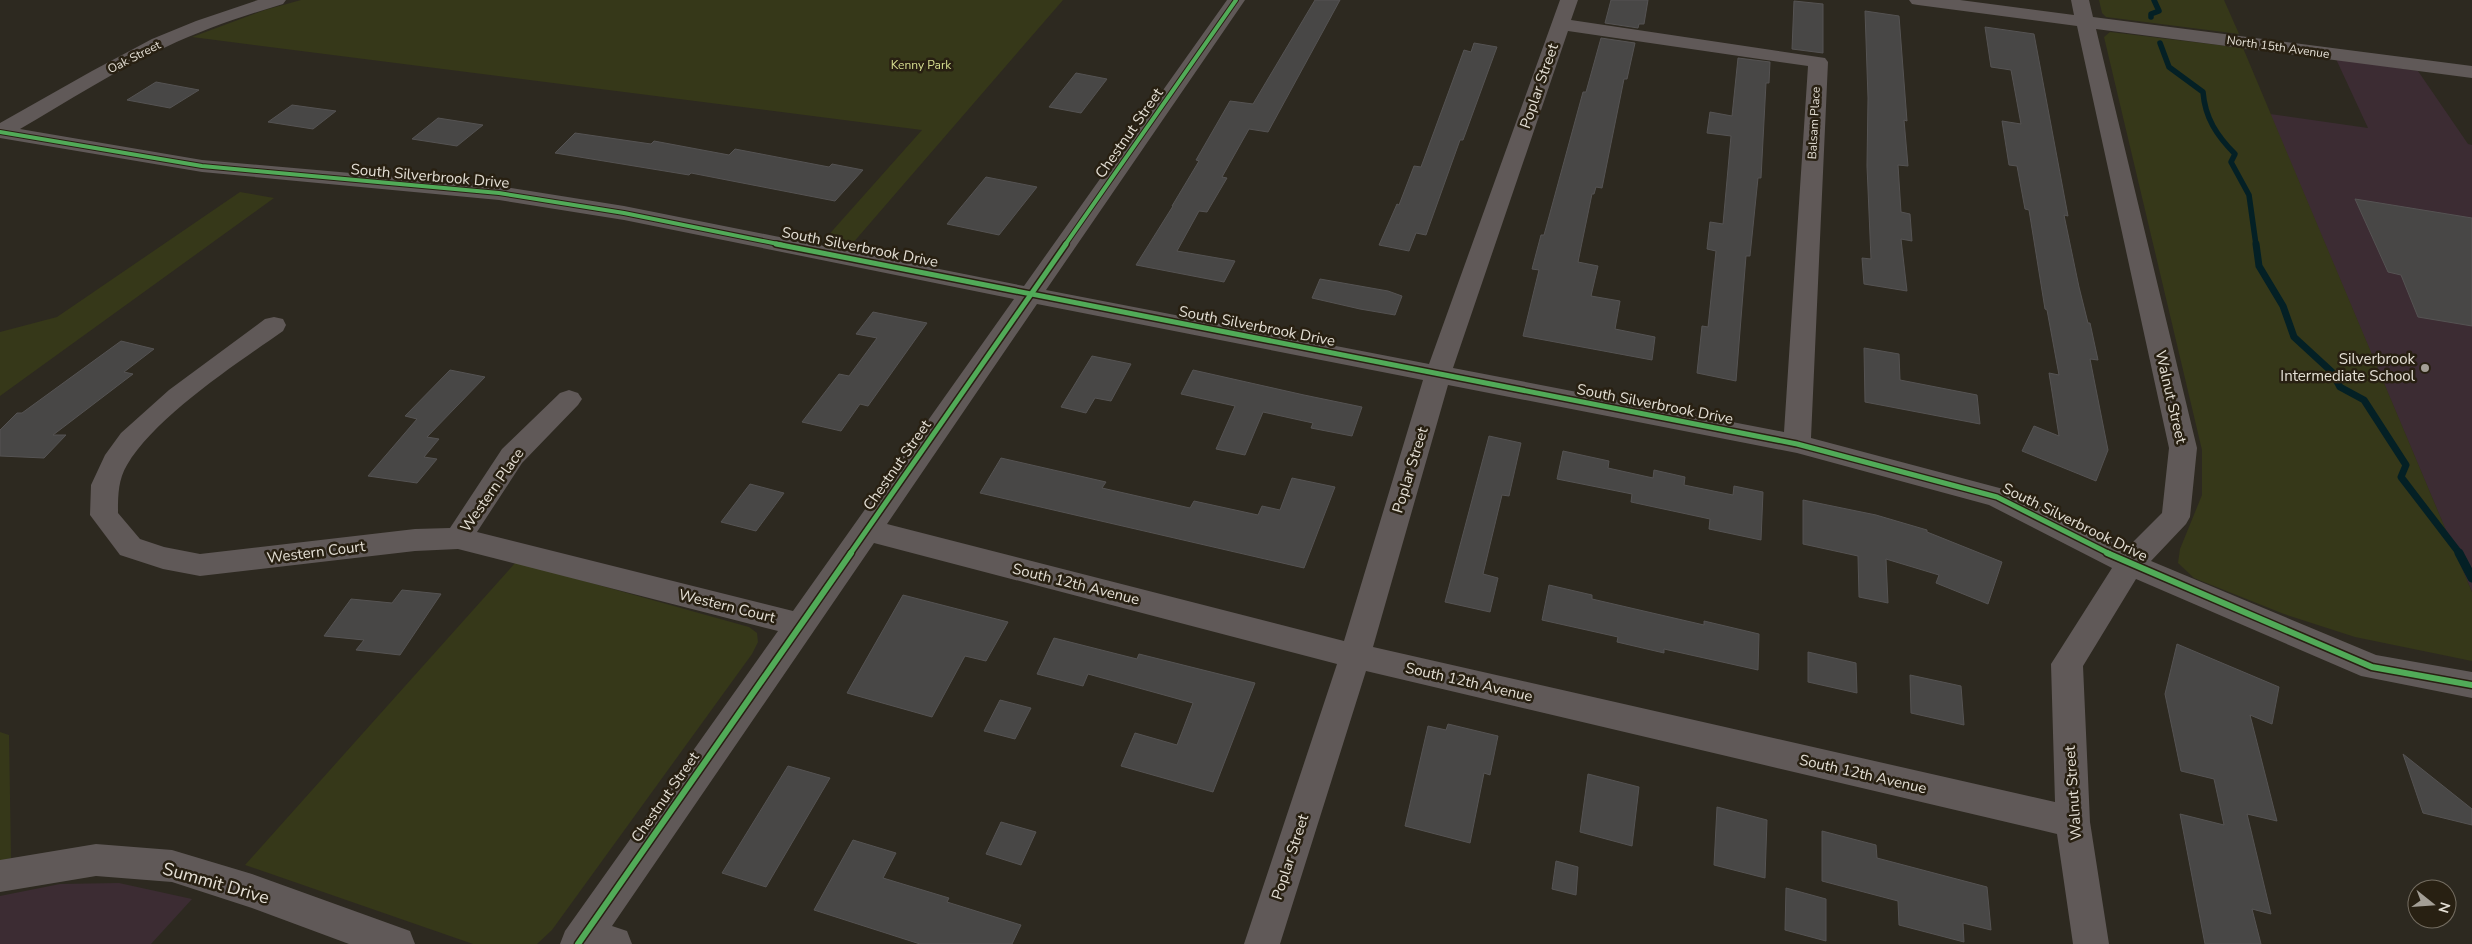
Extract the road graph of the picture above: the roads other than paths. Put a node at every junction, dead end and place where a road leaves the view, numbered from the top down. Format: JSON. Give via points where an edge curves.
{"nodes":[{"id":1,"x":277,"y":0,"type":"edge"},
{"id":2,"x":1236,"y":0,"type":"edge"},
{"id":3,"x":1918,"y":0,"type":"edge"},
{"id":4,"x":2082,"y":10,"type":"edge"},
{"id":5,"x":1564,"y":12,"type":"edge"},
{"id":6,"x":2472,"y":72,"type":"edge"},
{"id":7,"x":0,"y":132,"type":"edge"},
{"id":8,"x":1031,"y":295,"type":"junction"},
{"id":9,"x":274,"y":325,"type":"dead end"},
{"id":10,"x":1438,"y":374,"type":"junction"},
{"id":11,"x":569,"y":400,"type":"dead end"},
{"id":12,"x":1796,"y":444,"type":"junction"},
{"id":13,"x":867,"y":530,"type":"junction"},
{"id":14,"x":458,"y":538,"type":"junction"},
{"id":15,"x":2130,"y":564,"type":"junction"},
{"id":16,"x":801,"y":625,"type":"junction"},
{"id":17,"x":1355,"y":656,"type":"junction"},
{"id":18,"x":2472,"y":685,"type":"edge"},
{"id":19,"x":2073,"y":822,"type":"junction"},
{"id":20,"x":0,"y":876,"type":"edge"},
{"id":21,"x":592,"y":941,"type":"edge"},
{"id":22,"x":396,"y":944,"type":"edge"},
{"id":23,"x":1262,"y":944,"type":"edge"},
{"id":24,"x":2091,"y":944,"type":"edge"}],
"edges":[{"from":1,"to":7,"type":"street","name":"Oak Street","via":[[200,25],[159,43]]},
{"from":2,"to":8,"type":"street","name":"Chestnut Street"},
{"from":3,"to":4,"type":"street","name":"North 15th Avenue"},
{"from":4,"to":6,"type":"street","name":"North 15th Avenue"},
{"from":4,"to":15,"type":"street","name":"Walnut Street","via":[[2183,448],[2176,517]]},
{"from":5,"to":10,"type":"street","name":"Poplar Street"},
{"from":5,"to":12,"type":"street","name":"Balsam Place","via":[[1818,62]]},
{"from":7,"to":8,"type":"street","name":"South Silverbrook Drive","via":[[202,166],[499,193],[624,213]]},
{"from":8,"to":10,"type":"street","name":"South Silverbrook Drive"},
{"from":8,"to":13,"type":"street","name":"Chestnut Street"},
{"from":9,"to":14,"type":"street","name":"Western Court","via":[[170,403],[118,456],[106,480],[104,515],[120,538],[130,547],[200,565]]},
{"from":10,"to":12,"type":"street","name":"South Silverbrook Drive"},
{"from":10,"to":17,"type":"street","name":"Poplar Street"},
{"from":11,"to":14,"type":"street","name":"Western Place","via":[[512,456]]},
{"from":12,"to":15,"type":"street","name":"South Silverbrook Drive","via":[[1997,497]]},
{"from":13,"to":16,"type":"street","name":"Chestnut Street"},
{"from":13,"to":17,"type":"street","name":"South 12th Avenue"},
{"from":14,"to":16,"type":"street","name":"Western Court"},
{"from":15,"to":18,"type":"street","name":"South Silverbrook Drive","via":[[2372,667]]},
{"from":15,"to":19,"type":"street","name":"Walnut Street","via":[[2067,664]]},
{"from":16,"to":21,"type":"street","name":"Chestnut Street"},
{"from":17,"to":19,"type":"street","name":"South 12th Avenue"},
{"from":17,"to":23,"type":"street","name":"Poplar Street"},
{"from":19,"to":24,"type":"street","name":"Walnut Street"},
{"from":20,"to":22,"type":"street","name":"Summit Drive","via":[[96,860],[172,866],[252,891]]}]}
